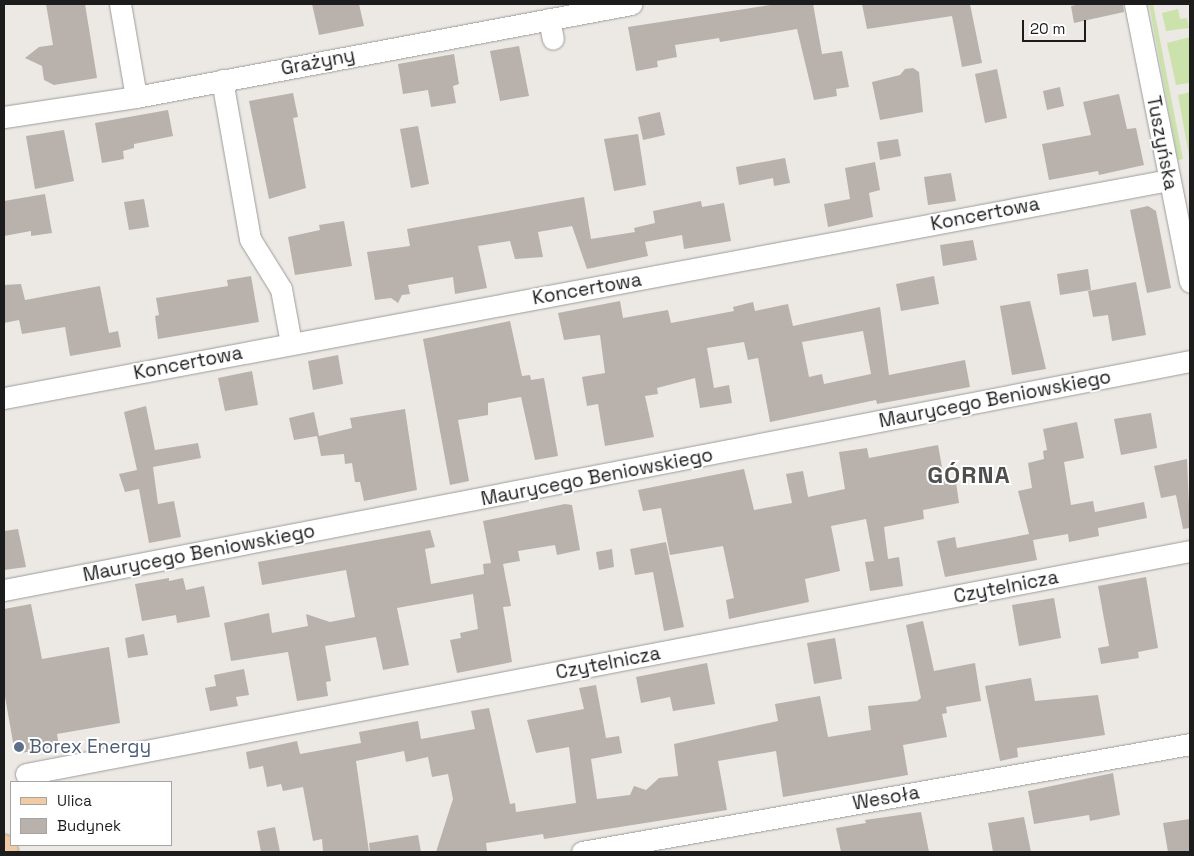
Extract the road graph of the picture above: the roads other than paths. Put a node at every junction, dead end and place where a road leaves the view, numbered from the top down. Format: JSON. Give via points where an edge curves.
{"nodes":[{"id":1,"x":120,"y":4,"type":"edge"},
{"id":2,"x":631,"y":4,"type":"edge"},
{"id":3,"x":1135,"y":4,"type":"edge"},
{"id":4,"x":222,"y":80,"type":"junction"},
{"id":5,"x":136,"y":97,"type":"junction"},
{"id":6,"x":4,"y":116,"type":"edge"},
{"id":7,"x":1169,"y":180,"type":"junction"},
{"id":8,"x":1190,"y":282,"type":"edge"},
{"id":9,"x":291,"y":344,"type":"junction"},
{"id":10,"x":1190,"y":361,"type":"edge"},
{"id":11,"x":4,"y":398,"type":"edge"},
{"id":12,"x":1190,"y":552,"type":"edge"},
{"id":13,"x":4,"y":590,"type":"edge"},
{"id":14,"x":1190,"y":744,"type":"edge"},
{"id":15,"x":26,"y":774,"type":"dead end"},
{"id":16,"x":4,"y":848,"type":"edge"},
{"id":17,"x":4,"y":852,"type":"edge"},
{"id":18,"x":582,"y":852,"type":"edge"}],
"edges":[{"from":1,"to":5,"type":"street"},
{"from":2,"to":4,"type":"street","name":"Grażyny","via":[[551,29]]},
{"from":3,"to":7,"type":"street","name":"Tuszyńska"},
{"from":4,"to":5,"type":"street","name":"Grażyny"},
{"from":4,"to":9,"type":"street","via":[[250,239],[281,289]]},
{"from":5,"to":6,"type":"street","name":"Grażyny"},
{"from":7,"to":8,"type":"street","name":"Tuszyńska"},
{"from":7,"to":9,"type":"street","name":"Koncertowa"},
{"from":9,"to":11,"type":"street","name":"Koncertowa"},
{"from":10,"to":13,"type":"street","name":"Maurycego Beniowskiego"},
{"from":12,"to":15,"type":"street","name":"Czytelnicza"},
{"from":14,"to":18,"type":"street","name":"Wesoła"},
{"from":16,"to":17,"type":"main road"}]}
